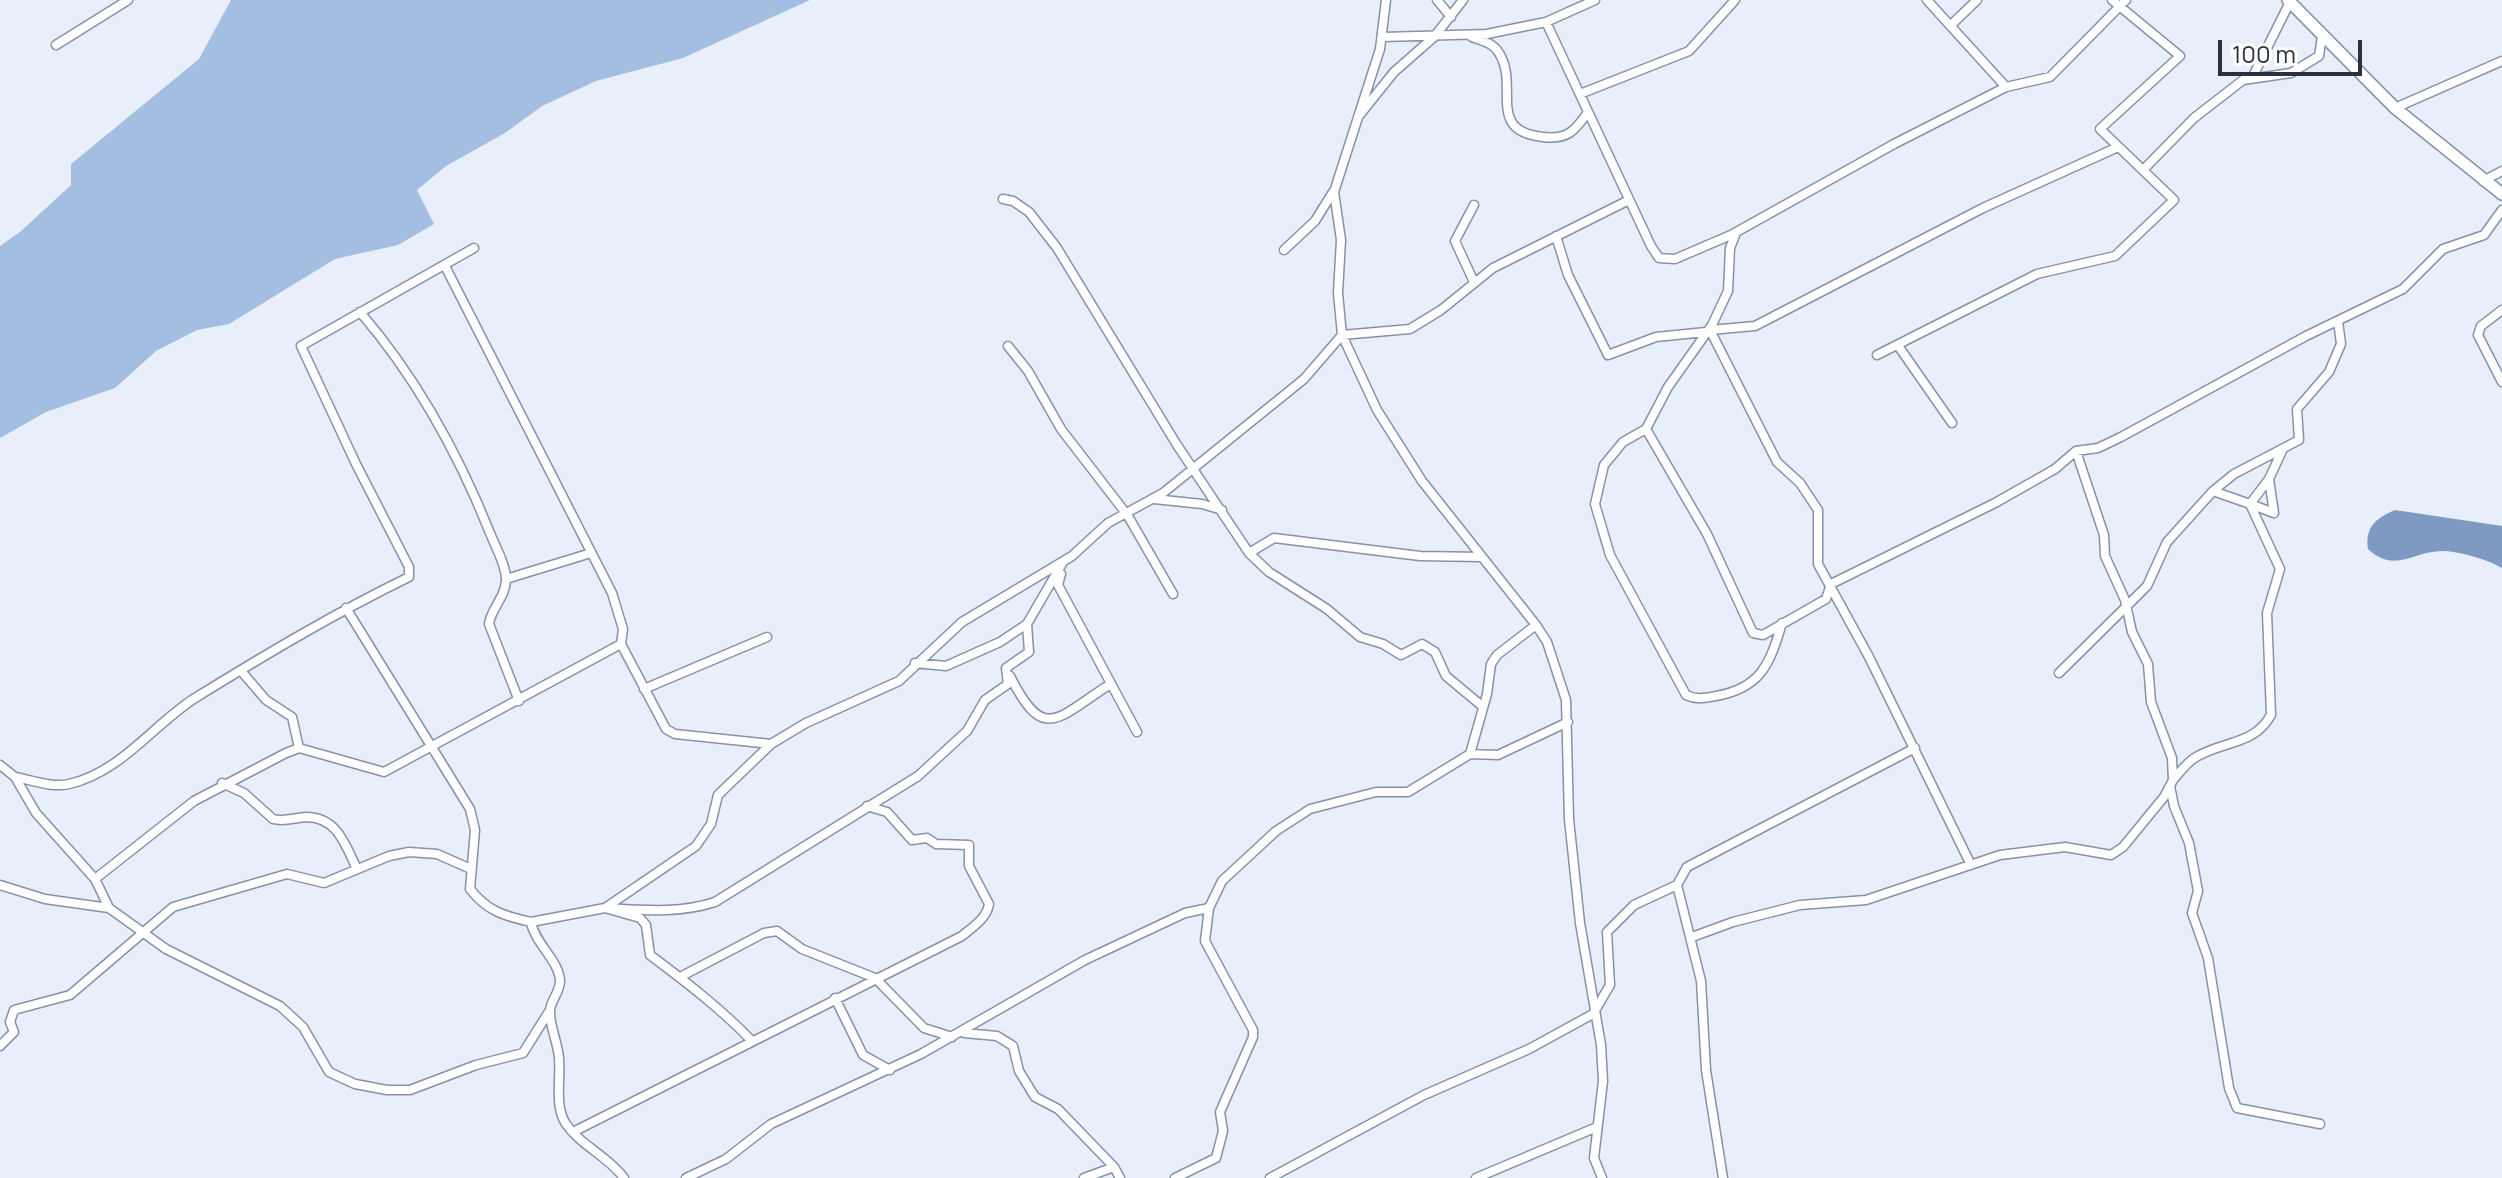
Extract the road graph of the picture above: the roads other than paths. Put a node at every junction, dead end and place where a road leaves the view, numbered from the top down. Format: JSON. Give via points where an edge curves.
{"nodes":[{"id":1,"x":128,"y":0,"type":"edge"},
{"id":2,"x":1386,"y":0,"type":"edge"},
{"id":3,"x":1437,"y":0,"type":"edge"},
{"id":4,"x":1463,"y":0,"type":"edge"},
{"id":5,"x":1595,"y":0,"type":"edge"},
{"id":6,"x":1927,"y":0,"type":"edge"},
{"id":7,"x":1977,"y":0,"type":"edge"},
{"id":8,"x":2112,"y":0,"type":"edge"},
{"id":9,"x":2126,"y":0,"type":"edge"},
{"id":10,"x":1731,"y":1,"type":"edge"},
{"id":11,"x":2289,"y":1,"type":"edge"},
{"id":12,"x":114,"y":4,"type":"edge"},
{"id":13,"x":2119,"y":8,"type":"junction"},
{"id":14,"x":1451,"y":17,"type":"junction"},
{"id":15,"x":1546,"y":22,"type":"junction"},
{"id":16,"x":1951,"y":25,"type":"junction"},
{"id":17,"x":2322,"y":36,"type":"junction"},
{"id":18,"x":1383,"y":37,"type":"junction"},
{"id":19,"x":1434,"y":37,"type":"junction"},
{"id":20,"x":1472,"y":37,"type":"junction"},
{"id":21,"x":56,"y":45,"type":"dead end"},
{"id":22,"x":2502,"y":61,"type":"edge"},
{"id":23,"x":2253,"y":76,"type":"junction"},
{"id":24,"x":2006,"y":87,"type":"junction"},
{"id":25,"x":1580,"y":94,"type":"junction"},
{"id":26,"x":2395,"y":108,"type":"junction"},
{"id":27,"x":1588,"y":112,"type":"junction"},
{"id":28,"x":1355,"y":121,"type":"junction"},
{"id":29,"x":2118,"y":147,"type":"junction"},
{"id":30,"x":2143,"y":170,"type":"junction"},
{"id":31,"x":2502,"y":171,"type":"edge"},
{"id":32,"x":2483,"y":181,"type":"junction"},
{"id":33,"x":1334,"y":192,"type":"junction"},
{"id":34,"x":2502,"y":194,"type":"edge"},
{"id":35,"x":1003,"y":199,"type":"dead end"},
{"id":36,"x":1629,"y":200,"type":"junction"},
{"id":37,"x":1474,"y":205,"type":"dead end"},
{"id":38,"x":2502,"y":210,"type":"edge"},
{"id":39,"x":1736,"y":232,"type":"junction"},
{"id":40,"x":1556,"y":236,"type":"junction"},
{"id":41,"x":474,"y":248,"type":"dead end"},
{"id":42,"x":1284,"y":250,"type":"dead end"},
{"id":43,"x":445,"y":266,"type":"junction"},
{"id":44,"x":1474,"y":282,"type":"junction"},
{"id":45,"x":2502,"y":310,"type":"edge"},
{"id":46,"x":360,"y":312,"type":"junction"},
{"id":47,"x":2338,"y":321,"type":"junction"},
{"id":48,"x":1706,"y":332,"type":"junction"},
{"id":49,"x":1342,"y":335,"type":"junction"},
{"id":50,"x":1008,"y":346,"type":"dead end"},
{"id":51,"x":1899,"y":347,"type":"junction"},
{"id":52,"x":1877,"y":355,"type":"dead end"},
{"id":53,"x":2502,"y":382,"type":"edge"},
{"id":54,"x":1952,"y":423,"type":"dead end"},
{"id":55,"x":1646,"y":429,"type":"junction"},
{"id":56,"x":2282,"y":450,"type":"junction"},
{"id":57,"x":2076,"y":451,"type":"junction"},
{"id":58,"x":1193,"y":469,"type":"junction"},
{"id":59,"x":2269,"y":479,"type":"junction"},
{"id":60,"x":2213,"y":491,"type":"junction"},
{"id":61,"x":1154,"y":499,"type":"junction"},
{"id":62,"x":2250,"y":504,"type":"junction"},
{"id":63,"x":1223,"y":511,"type":"junction"},
{"id":64,"x":1128,"y":516,"type":"junction"},
{"id":65,"x":591,"y":553,"type":"junction"},
{"id":66,"x":1249,"y":553,"type":"junction"},
{"id":67,"x":1482,"y":557,"type":"junction"},
{"id":68,"x":1063,"y":561,"type":"junction"},
{"id":69,"x":506,"y":579,"type":"junction"},
{"id":70,"x":1831,"y":584,"type":"junction"},
{"id":71,"x":1173,"y":594,"type":"dead end"},
{"id":72,"x":2126,"y":604,"type":"junction"},
{"id":73,"x":346,"y":608,"type":"junction"},
{"id":74,"x":1782,"y":623,"type":"junction"},
{"id":75,"x":1027,"y":624,"type":"junction"},
{"id":76,"x":1536,"y":625,"type":"junction"},
{"id":77,"x":767,"y":637,"type":"dead end"},
{"id":78,"x":621,"y":644,"type":"junction"},
{"id":79,"x":915,"y":663,"type":"junction"},
{"id":80,"x":1006,"y":668,"type":"junction"},
{"id":81,"x":242,"y":672,"type":"junction"},
{"id":82,"x":2059,"y":673,"type":"dead end"},
{"id":83,"x":1109,"y":685,"type":"junction"},
{"id":84,"x":644,"y":689,"type":"junction"},
{"id":85,"x":519,"y":701,"type":"junction"},
{"id":86,"x":1482,"y":706,"type":"junction"},
{"id":87,"x":1568,"y":722,"type":"junction"},
{"id":88,"x":1137,"y":732,"type":"dead end"},
{"id":89,"x":771,"y":744,"type":"junction"},
{"id":90,"x":432,"y":747,"type":"junction"},
{"id":91,"x":299,"y":748,"type":"junction"},
{"id":92,"x":1915,"y":748,"type":"junction"},
{"id":93,"x":1470,"y":754,"type":"junction"},
{"id":94,"x":0,"y":765,"type":"edge"},
{"id":95,"x":15,"y":777,"type":"junction"},
{"id":96,"x":2172,"y":782,"type":"junction"},
{"id":97,"x":222,"y":783,"type":"junction"},
{"id":98,"x":866,"y":806,"type":"junction"},
{"id":99,"x":1971,"y":865,"type":"junction"},
{"id":100,"x":357,"y":869,"type":"junction"},
{"id":101,"x":471,"y":869,"type":"junction"},
{"id":102,"x":95,"y":879,"type":"junction"},
{"id":103,"x":0,"y":885,"type":"edge"},
{"id":104,"x":1677,"y":885,"type":"junction"},
{"id":105,"x":109,"y":908,"type":"junction"},
{"id":106,"x":605,"y":908,"type":"junction"},
{"id":107,"x":1209,"y":908,"type":"junction"},
{"id":108,"x":531,"y":922,"type":"junction"},
{"id":109,"x":144,"y":933,"type":"junction"},
{"id":110,"x":1692,"y":937,"type":"junction"},
{"id":111,"x":680,"y":977,"type":"junction"},
{"id":112,"x":875,"y":978,"type":"junction"},
{"id":113,"x":835,"y":998,"type":"junction"},
{"id":114,"x":550,"y":1010,"type":"junction"},
{"id":115,"x":1593,"y":1014,"type":"junction"},
{"id":116,"x":956,"y":1035,"type":"junction"},
{"id":117,"x":751,"y":1040,"type":"junction"},
{"id":118,"x":0,"y":1046,"type":"edge"},
{"id":119,"x":890,"y":1070,"type":"junction"},
{"id":120,"x":2320,"y":1124,"type":"dead end"},
{"id":121,"x":1597,"y":1127,"type":"junction"},
{"id":122,"x":573,"y":1132,"type":"junction"},
{"id":123,"x":1114,"y":1167,"type":"junction"},
{"id":124,"x":624,"y":1178,"type":"edge"},
{"id":125,"x":686,"y":1178,"type":"edge"},
{"id":126,"x":1084,"y":1178,"type":"edge"},
{"id":127,"x":1120,"y":1178,"type":"edge"},
{"id":128,"x":1175,"y":1178,"type":"edge"},
{"id":129,"x":1270,"y":1178,"type":"edge"},
{"id":130,"x":1476,"y":1178,"type":"edge"},
{"id":131,"x":1602,"y":1178,"type":"edge"},
{"id":132,"x":1723,"y":1178,"type":"edge"}],
"edges":[{"from":1,"to":12,"type":"street"},
{"from":2,"to":18,"type":"street"},
{"from":3,"to":14,"type":"street"},
{"from":4,"to":14,"type":"street"},
{"from":5,"to":15,"type":"street"},
{"from":6,"to":16,"type":"street"},
{"from":7,"to":16,"type":"street"},
{"from":8,"to":13,"type":"street"},
{"from":9,"to":13,"type":"street"},
{"from":10,"to":25,"type":"street","via":[[1689,51]]},
{"from":11,"to":17,"type":"street"},
{"from":11,"to":23,"type":"street"},
{"from":12,"to":21,"type":"street"},
{"from":13,"to":24,"type":"street","via":[[2050,77]]},
{"from":13,"to":29,"type":"street","via":[[2180,56],[2100,129]]},
{"from":14,"to":19,"type":"street"},
{"from":15,"to":20,"type":"street"},
{"from":15,"to":25,"type":"street"},
{"from":16,"to":24,"type":"street"},
{"from":17,"to":23,"type":"street","via":[[2319,56],[2297,70]]},
{"from":17,"to":26,"type":"street"},
{"from":18,"to":19,"type":"street"},
{"from":18,"to":28,"type":"street"},
{"from":19,"to":20,"type":"street"},
{"from":19,"to":28,"type":"street","via":[[1394,72]]},
{"from":20,"to":27,"type":"street","via":[[1490,44],[1501,56],[1510,116],[1521,134],[1559,139],[1577,129]]},
{"from":22,"to":26,"type":"street"},
{"from":23,"to":30,"type":"street","via":[[2194,118]]},
{"from":24,"to":39,"type":"street"},
{"from":25,"to":27,"type":"street"},
{"from":26,"to":32,"type":"street"},
{"from":27,"to":36,"type":"street"},
{"from":28,"to":33,"type":"street"},
{"from":29,"to":30,"type":"street"},
{"from":29,"to":70,"type":"street","via":[[1983,208],[1755,326],[1710,330],[1777,462],[1818,510],[1818,564]]},
{"from":30,"to":51,"type":"street","via":[[2174,200],[2115,256],[2037,274]]},
{"from":31,"to":32,"type":"street"},
{"from":32,"to":34,"type":"street"},
{"from":33,"to":42,"type":"street","via":[[1315,221]]},
{"from":33,"to":49,"type":"street","via":[[1341,240]]},
{"from":35,"to":58,"type":"street","via":[[1029,212],[1057,248]]},
{"from":36,"to":39,"type":"street","via":[[1659,258],[1675,259]]},
{"from":36,"to":40,"type":"street"},
{"from":37,"to":44,"type":"street","via":[[1455,241]]},
{"from":38,"to":47,"type":"street","via":[[2484,235],[2443,249],[2403,289]]},
{"from":39,"to":48,"type":"street","via":[[1728,291]]},
{"from":40,"to":44,"type":"street"},
{"from":40,"to":48,"type":"street","via":[[1568,275],[1608,355],[1656,337]]},
{"from":41,"to":43,"type":"street"},
{"from":43,"to":46,"type":"street"},
{"from":43,"to":65,"type":"street"},
{"from":44,"to":49,"type":"street","via":[[1410,329]]},
{"from":45,"to":53,"type":"street","via":[[2481,326],[2478,335]]},
{"from":46,"to":69,"type":"street","via":[[444,432]]},
{"from":46,"to":73,"type":"street","via":[[305,341],[302,350],[410,573]]},
{"from":47,"to":56,"type":"street","via":[[2340,348],[2323,383],[2297,409],[2300,438]]},
{"from":47,"to":57,"type":"street","via":[[2121,437]]},
{"from":48,"to":55,"type":"street"},
{"from":49,"to":58,"type":"street","via":[[1304,379]]},
{"from":49,"to":67,"type":"street","via":[[1377,410]]},
{"from":50,"to":64,"type":"street","via":[[1061,429]]},
{"from":51,"to":52,"type":"street"},
{"from":51,"to":54,"type":"street"},
{"from":55,"to":74,"type":"street","via":[[1707,534],[1753,633],[1763,635]]},
{"from":55,"to":74,"type":"street","via":[[1623,442],[1604,465],[1595,504],[1610,555],[1682,691],[1697,700],[1747,688],[1771,660]]},
{"from":56,"to":59,"type":"street"},
{"from":56,"to":60,"type":"street"},
{"from":57,"to":70,"type":"street","via":[[1995,503]]},
{"from":57,"to":72,"type":"street","via":[[2104,535],[2105,556]]},
{"from":58,"to":61,"type":"street"},
{"from":58,"to":63,"type":"street"},
{"from":59,"to":62,"type":"street"},
{"from":59,"to":62,"type":"street","via":[[2274,513]]},
{"from":60,"to":62,"type":"street"},
{"from":60,"to":72,"type":"street","via":[[2167,542],[2147,586]]},
{"from":61,"to":63,"type":"street"},
{"from":61,"to":64,"type":"street"},
{"from":62,"to":96,"type":"street","via":[[2280,569],[2267,613],[2271,715],[2255,736],[2194,758]]},
{"from":63,"to":66,"type":"street"},
{"from":64,"to":68,"type":"street","via":[[1097,530]]},
{"from":64,"to":71,"type":"street"},
{"from":65,"to":69,"type":"street"},
{"from":65,"to":78,"type":"street","via":[[618,610]]},
{"from":66,"to":67,"type":"street","via":[[1274,538],[1420,556]]},
{"from":66,"to":86,"type":"street","via":[[1360,637],[1401,655],[1422,644],[1435,652],[1446,676]]},
{"from":67,"to":76,"type":"street"},
{"from":68,"to":75,"type":"street"},
{"from":68,"to":79,"type":"street","via":[[962,622]]},
{"from":68,"to":83,"type":"street","via":[[1058,585]]},
{"from":69,"to":85,"type":"street","via":[[489,624]]},
{"from":70,"to":74,"type":"street","via":[[1826,599]]},
{"from":70,"to":92,"type":"street"},
{"from":72,"to":82,"type":"street"},
{"from":72,"to":96,"type":"street","via":[[2132,632],[2148,664],[2148,692],[2169,745]]},
{"from":73,"to":81,"type":"street"},
{"from":73,"to":90,"type":"street"},
{"from":75,"to":79,"type":"street","via":[[946,666]]},
{"from":75,"to":80,"type":"street","via":[[1029,652]]},
{"from":76,"to":86,"type":"street","via":[[1497,655]]},
{"from":76,"to":87,"type":"street","via":[[1559,673]]},
{"from":77,"to":84,"type":"street"},
{"from":78,"to":84,"type":"street"},
{"from":78,"to":85,"type":"street"},
{"from":79,"to":89,"type":"street","via":[[899,681]]},
{"from":80,"to":83,"type":"street","via":[[1024,705],[1041,720],[1054,720]]},
{"from":80,"to":98,"type":"street","via":[[1008,684],[985,700],[967,731],[901,789]]},
{"from":81,"to":91,"type":"street","via":[[266,700],[292,717]]},
{"from":81,"to":95,"type":"street","via":[[184,706],[128,752],[85,778],[57,785]]},
{"from":83,"to":88,"type":"street"},
{"from":84,"to":89,"type":"street","via":[[669,733]]},
{"from":85,"to":90,"type":"street"},
{"from":86,"to":93,"type":"street"},
{"from":87,"to":93,"type":"street","via":[[1498,755]]},
{"from":87,"to":115,"type":"street","via":[[1569,819]]},
{"from":89,"to":106,"type":"street","via":[[718,795],[711,824],[696,846]]},
{"from":90,"to":91,"type":"street","via":[[384,772]]},
{"from":90,"to":101,"type":"street","via":[[470,809],[475,830]]},
{"from":91,"to":97,"type":"street"},
{"from":92,"to":99,"type":"street"},
{"from":92,"to":104,"type":"street","via":[[1687,867]]},
{"from":93,"to":107,"type":"street","via":[[1408,792],[1376,792],[1310,809],[1276,831],[1222,881]]},
{"from":94,"to":95,"type":"street"},
{"from":95,"to":102,"type":"street","via":[[36,813]]},
{"from":96,"to":99,"type":"street","via":[[2149,819],[2111,855],[2065,847],[2000,855]]},
{"from":96,"to":120,"type":"street","via":[[2198,891],[2192,913],[2208,958],[2229,1088],[2237,1108]]},
{"from":97,"to":100,"type":"street","via":[[244,793],[273,819],[320,818],[331,823]]},
{"from":97,"to":102,"type":"street"},
{"from":98,"to":106,"type":"street","via":[[715,902],[668,911]]},
{"from":98,"to":112,"type":"street","via":[[887,812],[912,840],[966,842],[969,866],[989,904],[962,936]]},
{"from":99,"to":110,"type":"street","via":[[1866,900],[1800,905]]},
{"from":100,"to":101,"type":"street","via":[[409,852],[437,854]]},
{"from":100,"to":109,"type":"street","via":[[324,883],[276,876],[173,907]]},
{"from":101,"to":108,"type":"street","via":[[470,889],[482,905]]},
{"from":102,"to":105,"type":"street"},
{"from":103,"to":105,"type":"street","via":[[45,899]]},
{"from":104,"to":110,"type":"street"},
{"from":104,"to":115,"type":"street","via":[[1634,905],[1607,932],[1610,985]]},
{"from":105,"to":109,"type":"street"},
{"from":106,"to":108,"type":"street"},
{"from":106,"to":111,"type":"street","via":[[640,918],[650,955]]},
{"from":107,"to":116,"type":"street","via":[[1185,913],[1085,960]]},
{"from":107,"to":128,"type":"street","via":[[1205,941],[1253,1037],[1220,1112],[1223,1131],[1216,1158]]},
{"from":108,"to":114,"type":"street","via":[[560,977]]},
{"from":109,"to":114,"type":"street","via":[[203,970],[280,1006],[303,1027],[329,1072],[376,1088],[410,1090],[523,1053]]},
{"from":109,"to":118,"type":"street","via":[[70,995],[14,1010],[14,1032]]},
{"from":110,"to":132,"type":"street"},
{"from":111,"to":112,"type":"street","via":[[777,931],[802,949]]},
{"from":111,"to":117,"type":"street"},
{"from":112,"to":113,"type":"street"},
{"from":112,"to":116,"type":"street","via":[[924,1028]]},
{"from":113,"to":117,"type":"street"},
{"from":113,"to":119,"type":"street","via":[[863,1055]]},
{"from":114,"to":122,"type":"street","via":[[561,1113]]},
{"from":115,"to":121,"type":"street","via":[[1603,1081]]},
{"from":115,"to":129,"type":"street","via":[[1424,1095]]},
{"from":116,"to":119,"type":"street"},
{"from":116,"to":123,"type":"street","via":[[997,1036],[1013,1046],[1019,1071],[1035,1097],[1058,1109]]},
{"from":117,"to":122,"type":"street"},
{"from":119,"to":125,"type":"street","via":[[771,1124],[726,1159]]},
{"from":121,"to":130,"type":"street"},
{"from":121,"to":131,"type":"street","via":[[1594,1158]]},
{"from":122,"to":124,"type":"street","via":[[612,1161]]},
{"from":123,"to":126,"type":"street"},
{"from":123,"to":127,"type":"street"}]}
